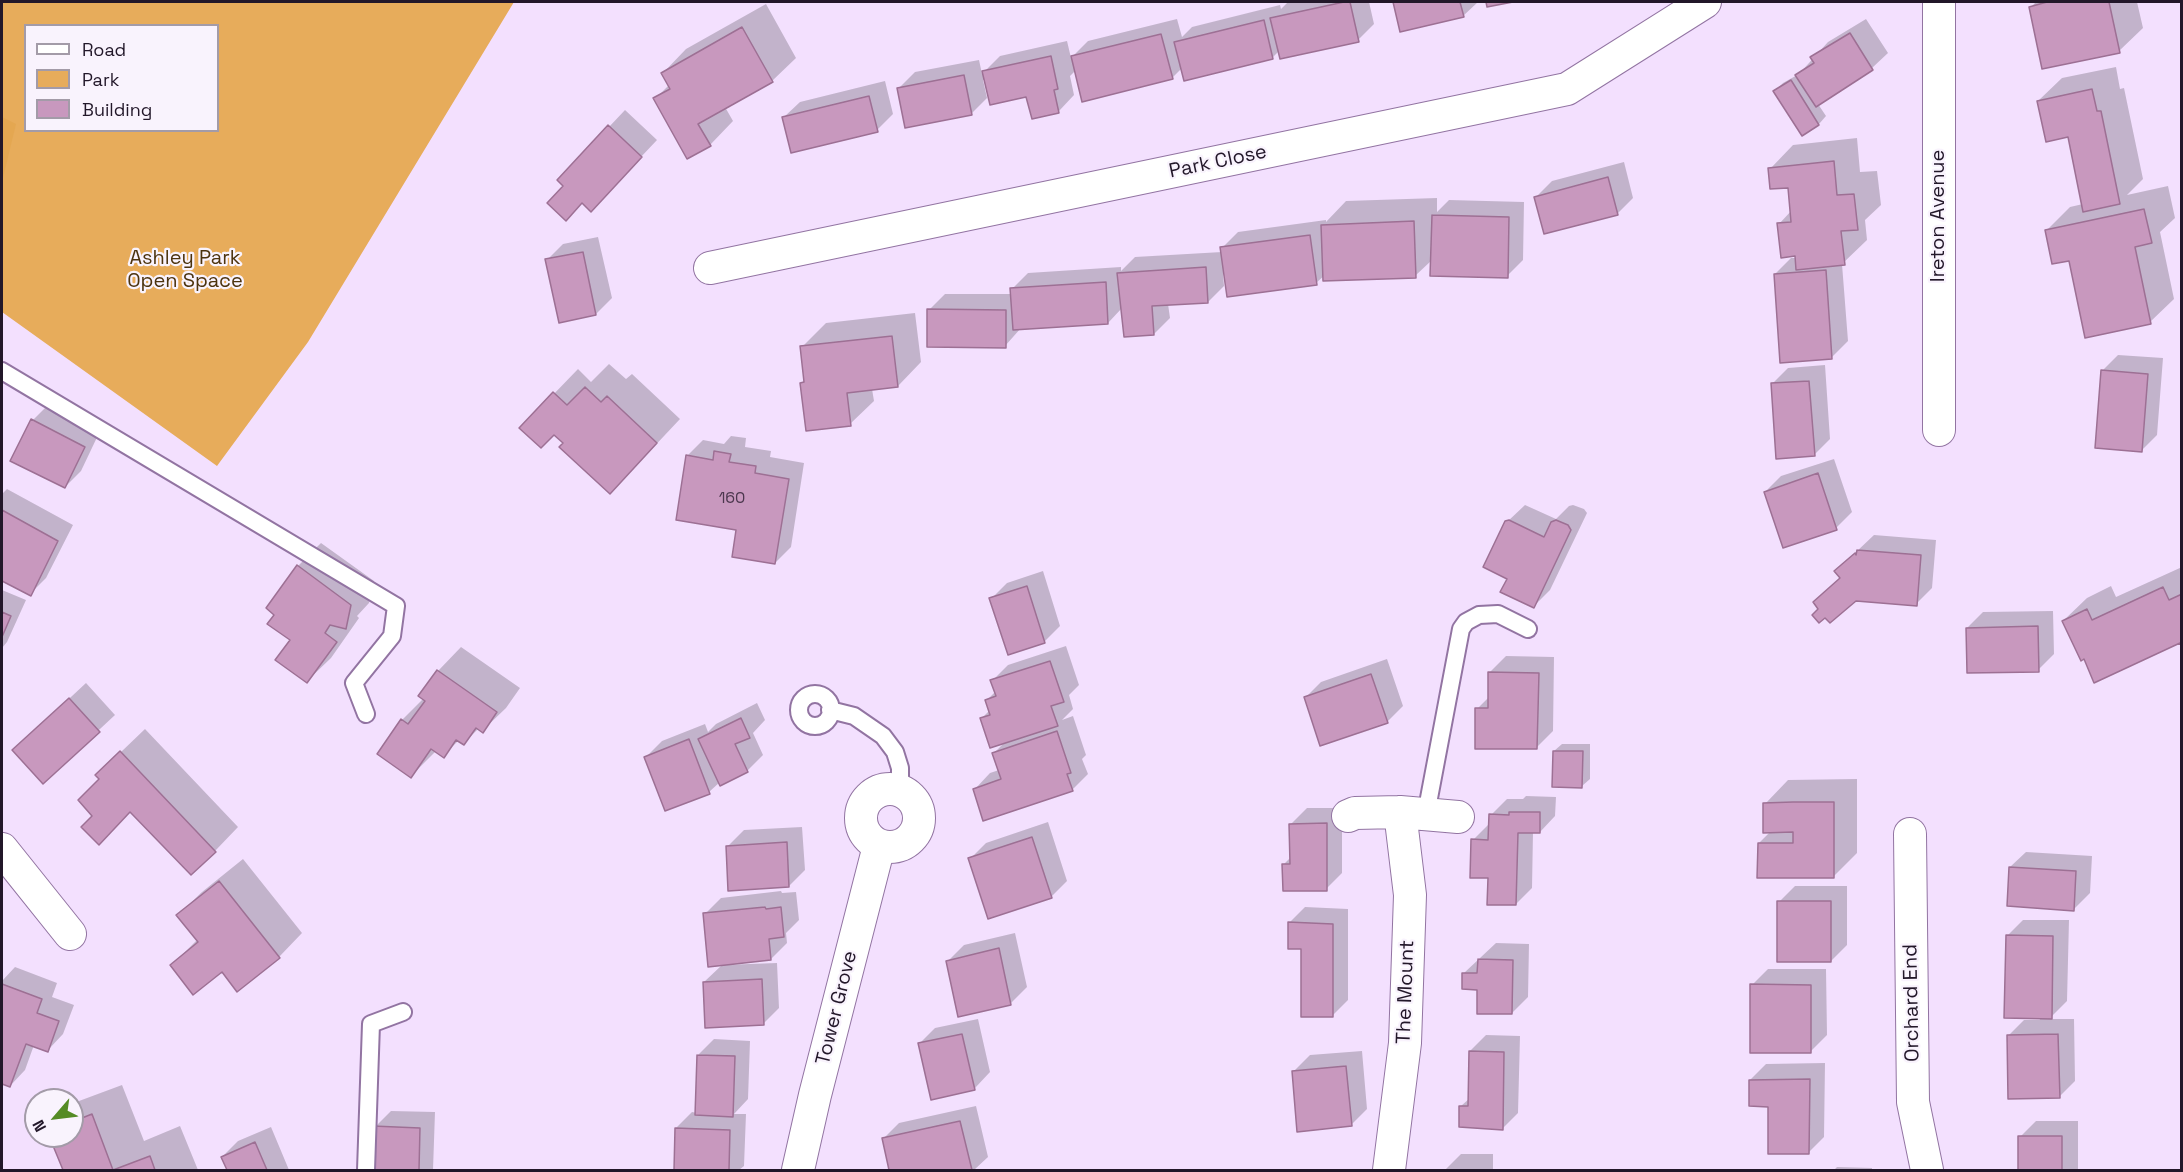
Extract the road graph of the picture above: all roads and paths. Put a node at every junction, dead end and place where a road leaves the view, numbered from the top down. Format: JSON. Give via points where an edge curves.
{"nodes":[{"id":1,"x":1705,"y":2,"type":"edge"},
{"id":2,"x":1939,"y":2,"type":"edge"},
{"id":3,"x":710,"y":268,"type":"dead end"},
{"id":4,"x":2,"y":370,"type":"edge"},
{"id":5,"x":1939,"y":429,"type":"dead end"},
{"id":6,"x":1528,"y":629,"type":"dead end"},
{"id":7,"x":830,"y":710,"type":"dead end"},
{"id":8,"x":366,"y":714,"type":"dead end"},
{"id":9,"x":900,"y":791,"type":"joint"},
{"id":10,"x":1413,"y":813,"type":"junction"},
{"id":11,"x":1348,"y":816,"type":"dead end"},
{"id":12,"x":1458,"y":817,"type":"dead end"},
{"id":13,"x":1910,"y":834,"type":"dead end"},
{"id":14,"x":2,"y":849,"type":"edge"},
{"id":15,"x":70,"y":934,"type":"dead end"},
{"id":16,"x":403,"y":1012,"type":"dead end"},
{"id":17,"x":366,"y":1170,"type":"edge"},
{"id":18,"x":798,"y":1170,"type":"edge"},
{"id":19,"x":1389,"y":1170,"type":"edge"},
{"id":20,"x":1927,"y":1170,"type":"edge"}],
"edges":[{"from":1,"to":3,"type":"street","name":"Park Close","via":[[1567,89]]},
{"from":2,"to":5,"type":"street","name":"Ireton Avenue"},
{"from":4,"to":8,"type":"lane","via":[[396,606],[392,636],[354,683]]},
{"from":6,"to":10,"type":"lane","via":[[1498,614],[1479,615],[1461,629]]},
{"from":7,"to":9,"type":"lane","via":[[854,716],[883,736],[896,752]]},
{"from":9,"to":18,"type":"street","name":"Tower Grove","via":[[892,788],[875,792],[863,804],[860,820],[866,836],[879,846]]},
{"from":10,"to":11,"type":"street"},
{"from":10,"to":12,"type":"street"},
{"from":10,"to":19,"type":"street","name":"The Mount","via":[[1405,1043]]},
{"from":13,"to":20,"type":"street","name":"Orchard End","via":[[1913,1102]]},
{"from":14,"to":15,"type":"street"},
{"from":16,"to":17,"type":"lane","via":[[371,1024]]}]}
